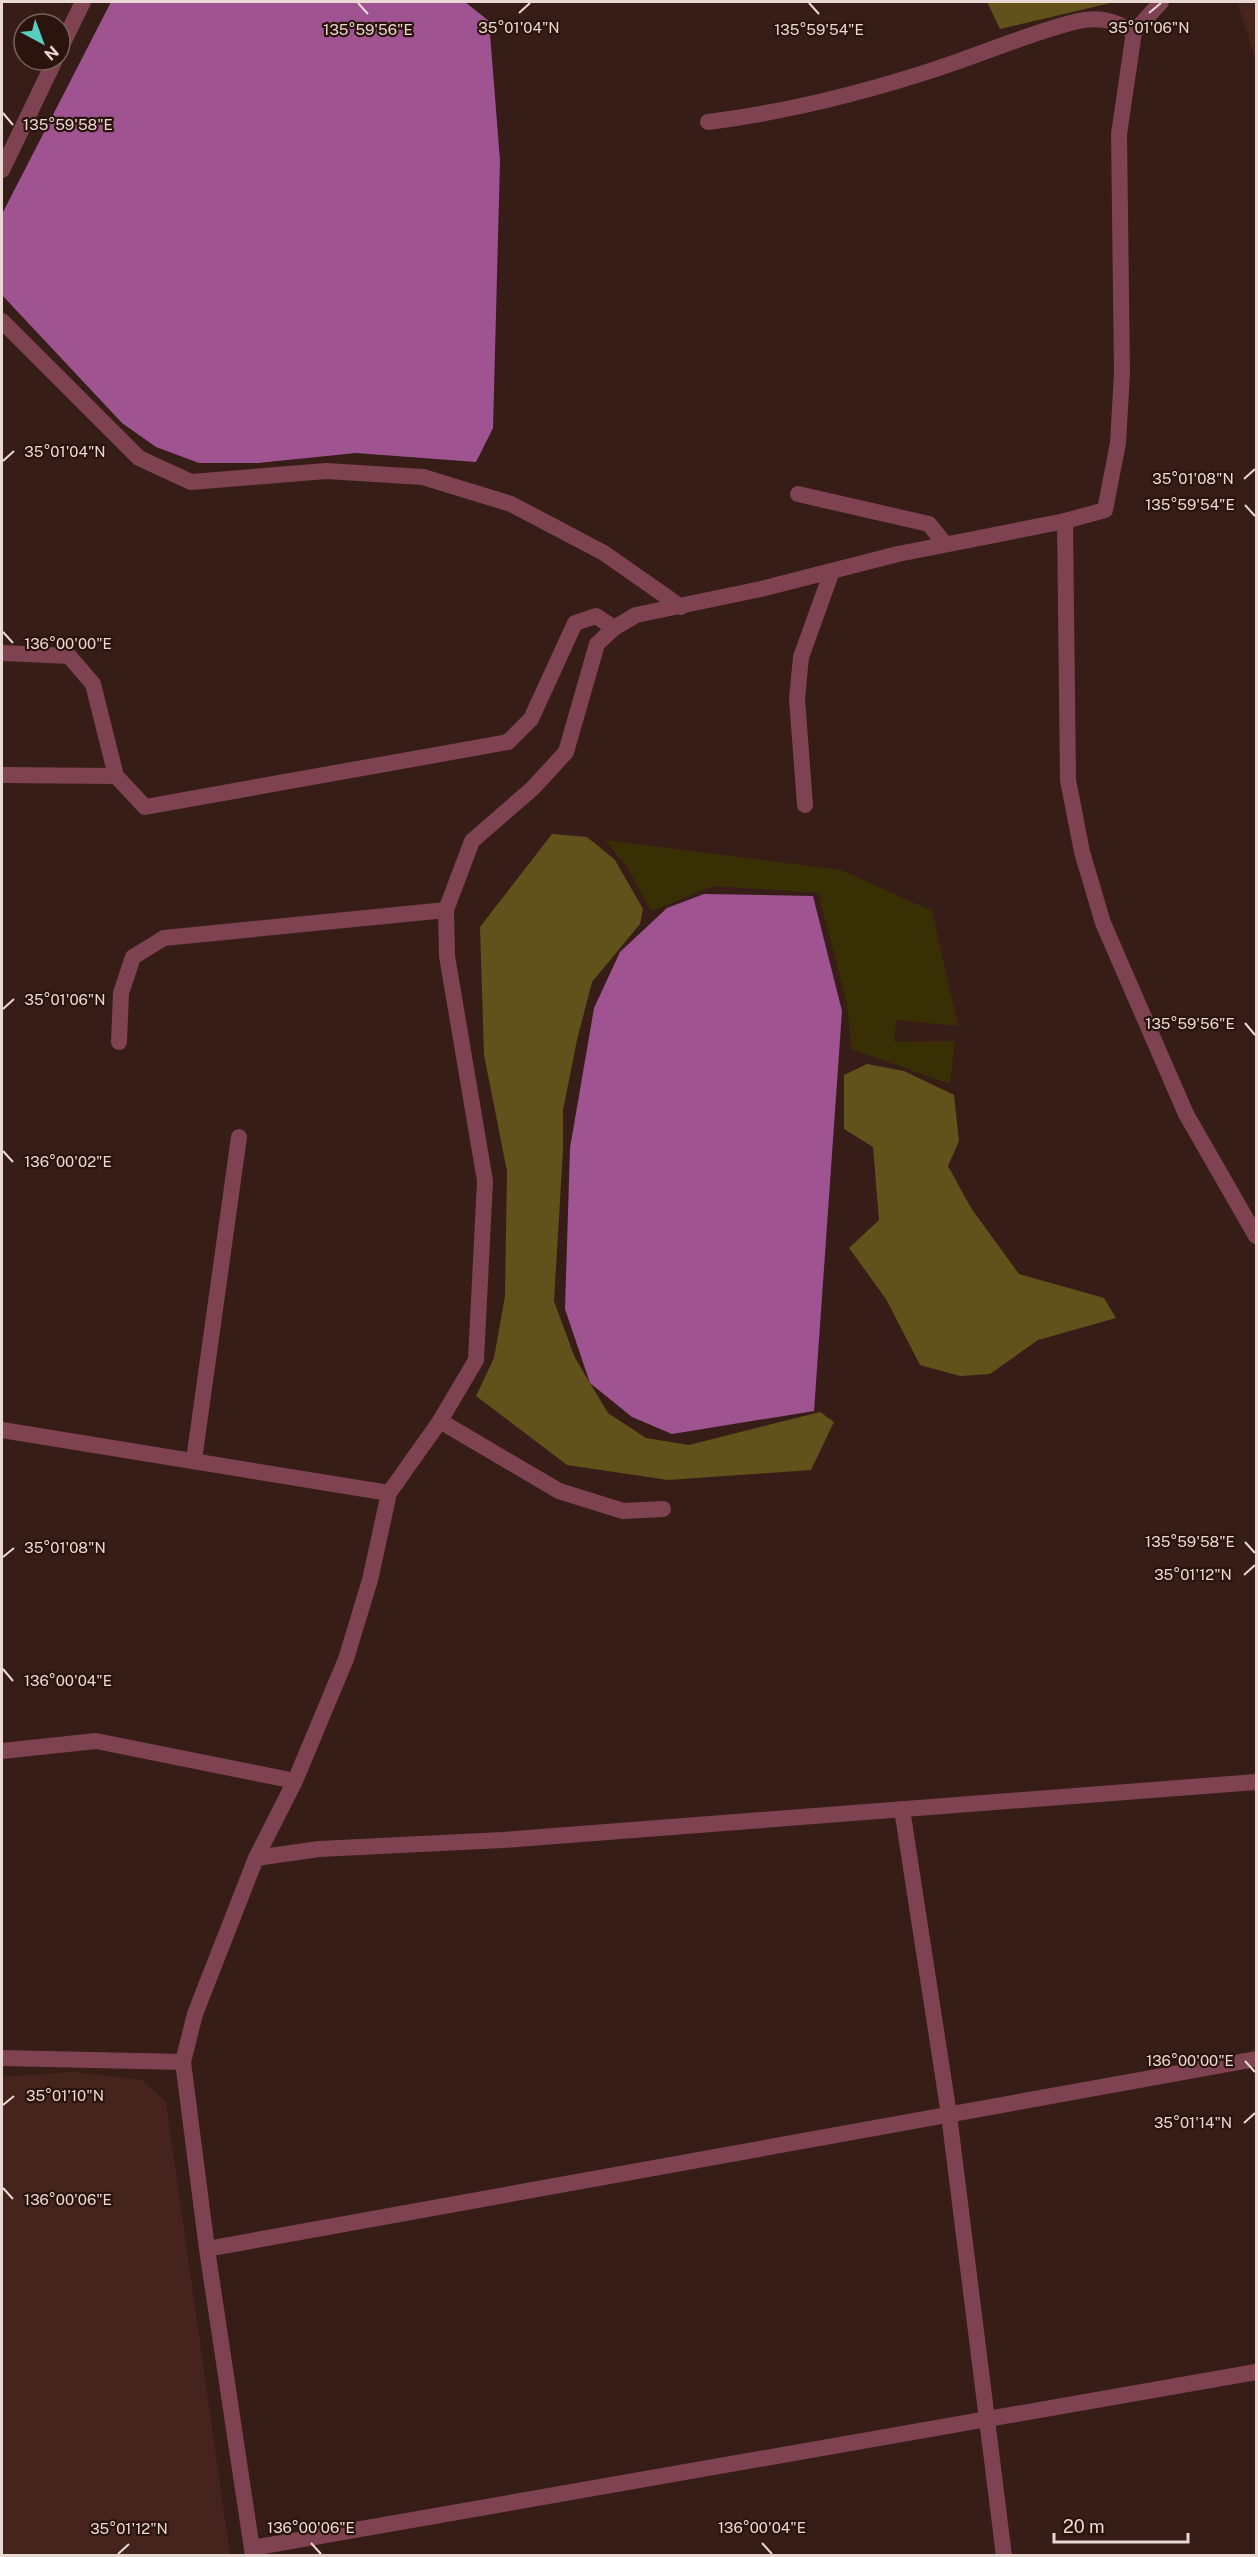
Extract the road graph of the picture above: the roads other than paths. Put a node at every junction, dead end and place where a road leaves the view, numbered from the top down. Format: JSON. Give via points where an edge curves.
{"nodes":[{"id":1,"x":83,"y":2,"type":"edge"},
{"id":2,"x":1161,"y":2,"type":"edge"},
{"id":3,"x":72,"y":24,"type":"edge"},
{"id":4,"x":1134,"y":32,"type":"junction"},
{"id":5,"x":49,"y":72,"type":"edge"},
{"id":6,"x":708,"y":122,"type":"dead end"},
{"id":7,"x":2,"y":170,"type":"edge"},
{"id":8,"x":2,"y":321,"type":"edge"},
{"id":9,"x":798,"y":494,"type":"dead end"},
{"id":10,"x":1065,"y":521,"type":"junction"},
{"id":11,"x":945,"y":544,"type":"junction"},
{"id":12,"x":832,"y":571,"type":"junction"},
{"id":13,"x":681,"y":607,"type":"junction"},
{"id":14,"x":614,"y":628,"type":"junction"},
{"id":15,"x":2,"y":653,"type":"edge"},
{"id":16,"x":2,"y":776,"type":"edge"},
{"id":17,"x":116,"y":776,"type":"junction"},
{"id":18,"x":805,"y":805,"type":"dead end"},
{"id":19,"x":446,"y":910,"type":"junction"},
{"id":20,"x":119,"y":1042,"type":"dead end"},
{"id":21,"x":239,"y":1137,"type":"dead end"},
{"id":22,"x":1257,"y":1236,"type":"edge"},
{"id":23,"x":440,"y":1421,"type":"junction"},
{"id":24,"x":2,"y":1430,"type":"edge"},
{"id":25,"x":194,"y":1460,"type":"junction"},
{"id":26,"x":389,"y":1493,"type":"junction"},
{"id":27,"x":663,"y":1509,"type":"dead end"},
{"id":28,"x":2,"y":1751,"type":"edge"},
{"id":29,"x":295,"y":1781,"type":"junction"},
{"id":30,"x":1257,"y":1782,"type":"edge"},
{"id":31,"x":902,"y":1809,"type":"junction"},
{"id":32,"x":256,"y":1858,"type":"junction"},
{"id":33,"x":2,"y":2058,"type":"edge"},
{"id":34,"x":1257,"y":2059,"type":"edge"},
{"id":35,"x":183,"y":2062,"type":"junction"},
{"id":36,"x":949,"y":2115,"type":"junction"},
{"id":37,"x":207,"y":2249,"type":"junction"},
{"id":38,"x":1257,"y":2372,"type":"edge"},
{"id":39,"x":986,"y":2420,"type":"junction"},
{"id":40,"x":252,"y":2552,"type":"edge"},
{"id":41,"x":1004,"y":2556,"type":"edge"}],
"edges":[{"from":1,"to":3,"type":"street"},
{"from":2,"to":4,"type":"street"},
{"from":4,"to":6,"type":"street","via":[[1112,20],[1075,22],[937,69],[822,102]]},
{"from":4,"to":10,"type":"street","via":[[1119,134],[1122,373],[1118,443],[1105,510]]},
{"from":5,"to":7,"type":"street"},
{"from":8,"to":13,"type":"street","via":[[139,458],[191,482],[326,471],[423,477],[511,504],[604,553]]},
{"from":9,"to":11,"type":"street","via":[[929,524]]},
{"from":10,"to":11,"type":"street"},
{"from":10,"to":22,"type":"street","via":[[1068,780],[1082,852],[1103,923],[1186,1114]]},
{"from":11,"to":12,"type":"street"},
{"from":12,"to":13,"type":"street"},
{"from":12,"to":18,"type":"street","via":[[801,657],[797,699]]},
{"from":13,"to":14,"type":"street","via":[[636,615]]},
{"from":14,"to":17,"type":"street","via":[[596,616],[575,623],[531,719],[508,742],[145,807]]},
{"from":14,"to":19,"type":"street","via":[[597,644],[566,752],[533,788],[472,841]]},
{"from":15,"to":17,"type":"street","via":[[69,656],[93,684]]},
{"from":16,"to":17,"type":"street"},
{"from":19,"to":20,"type":"street","via":[[164,938],[133,957],[121,993]]},
{"from":19,"to":23,"type":"street","via":[[447,956],[485,1181],[476,1360]]},
{"from":21,"to":25,"type":"street"},
{"from":23,"to":26,"type":"street"},
{"from":23,"to":27,"type":"street","via":[[559,1491],[623,1511]]},
{"from":24,"to":25,"type":"street"},
{"from":25,"to":26,"type":"street"},
{"from":26,"to":29,"type":"street","via":[[370,1580],[346,1659]]},
{"from":28,"to":29,"type":"street","via":[[96,1741]]},
{"from":29,"to":32,"type":"street"},
{"from":30,"to":31,"type":"street"},
{"from":31,"to":32,"type":"street","via":[[503,1840],[319,1849]]},
{"from":31,"to":36,"type":"street"},
{"from":32,"to":35,"type":"street","via":[[195,2014]]},
{"from":33,"to":35,"type":"street"},
{"from":34,"to":36,"type":"street"},
{"from":35,"to":37,"type":"street"},
{"from":36,"to":37,"type":"street"},
{"from":36,"to":39,"type":"street"},
{"from":37,"to":40,"type":"street"},
{"from":38,"to":39,"type":"street"},
{"from":39,"to":40,"type":"street"},
{"from":39,"to":41,"type":"street"}]}
